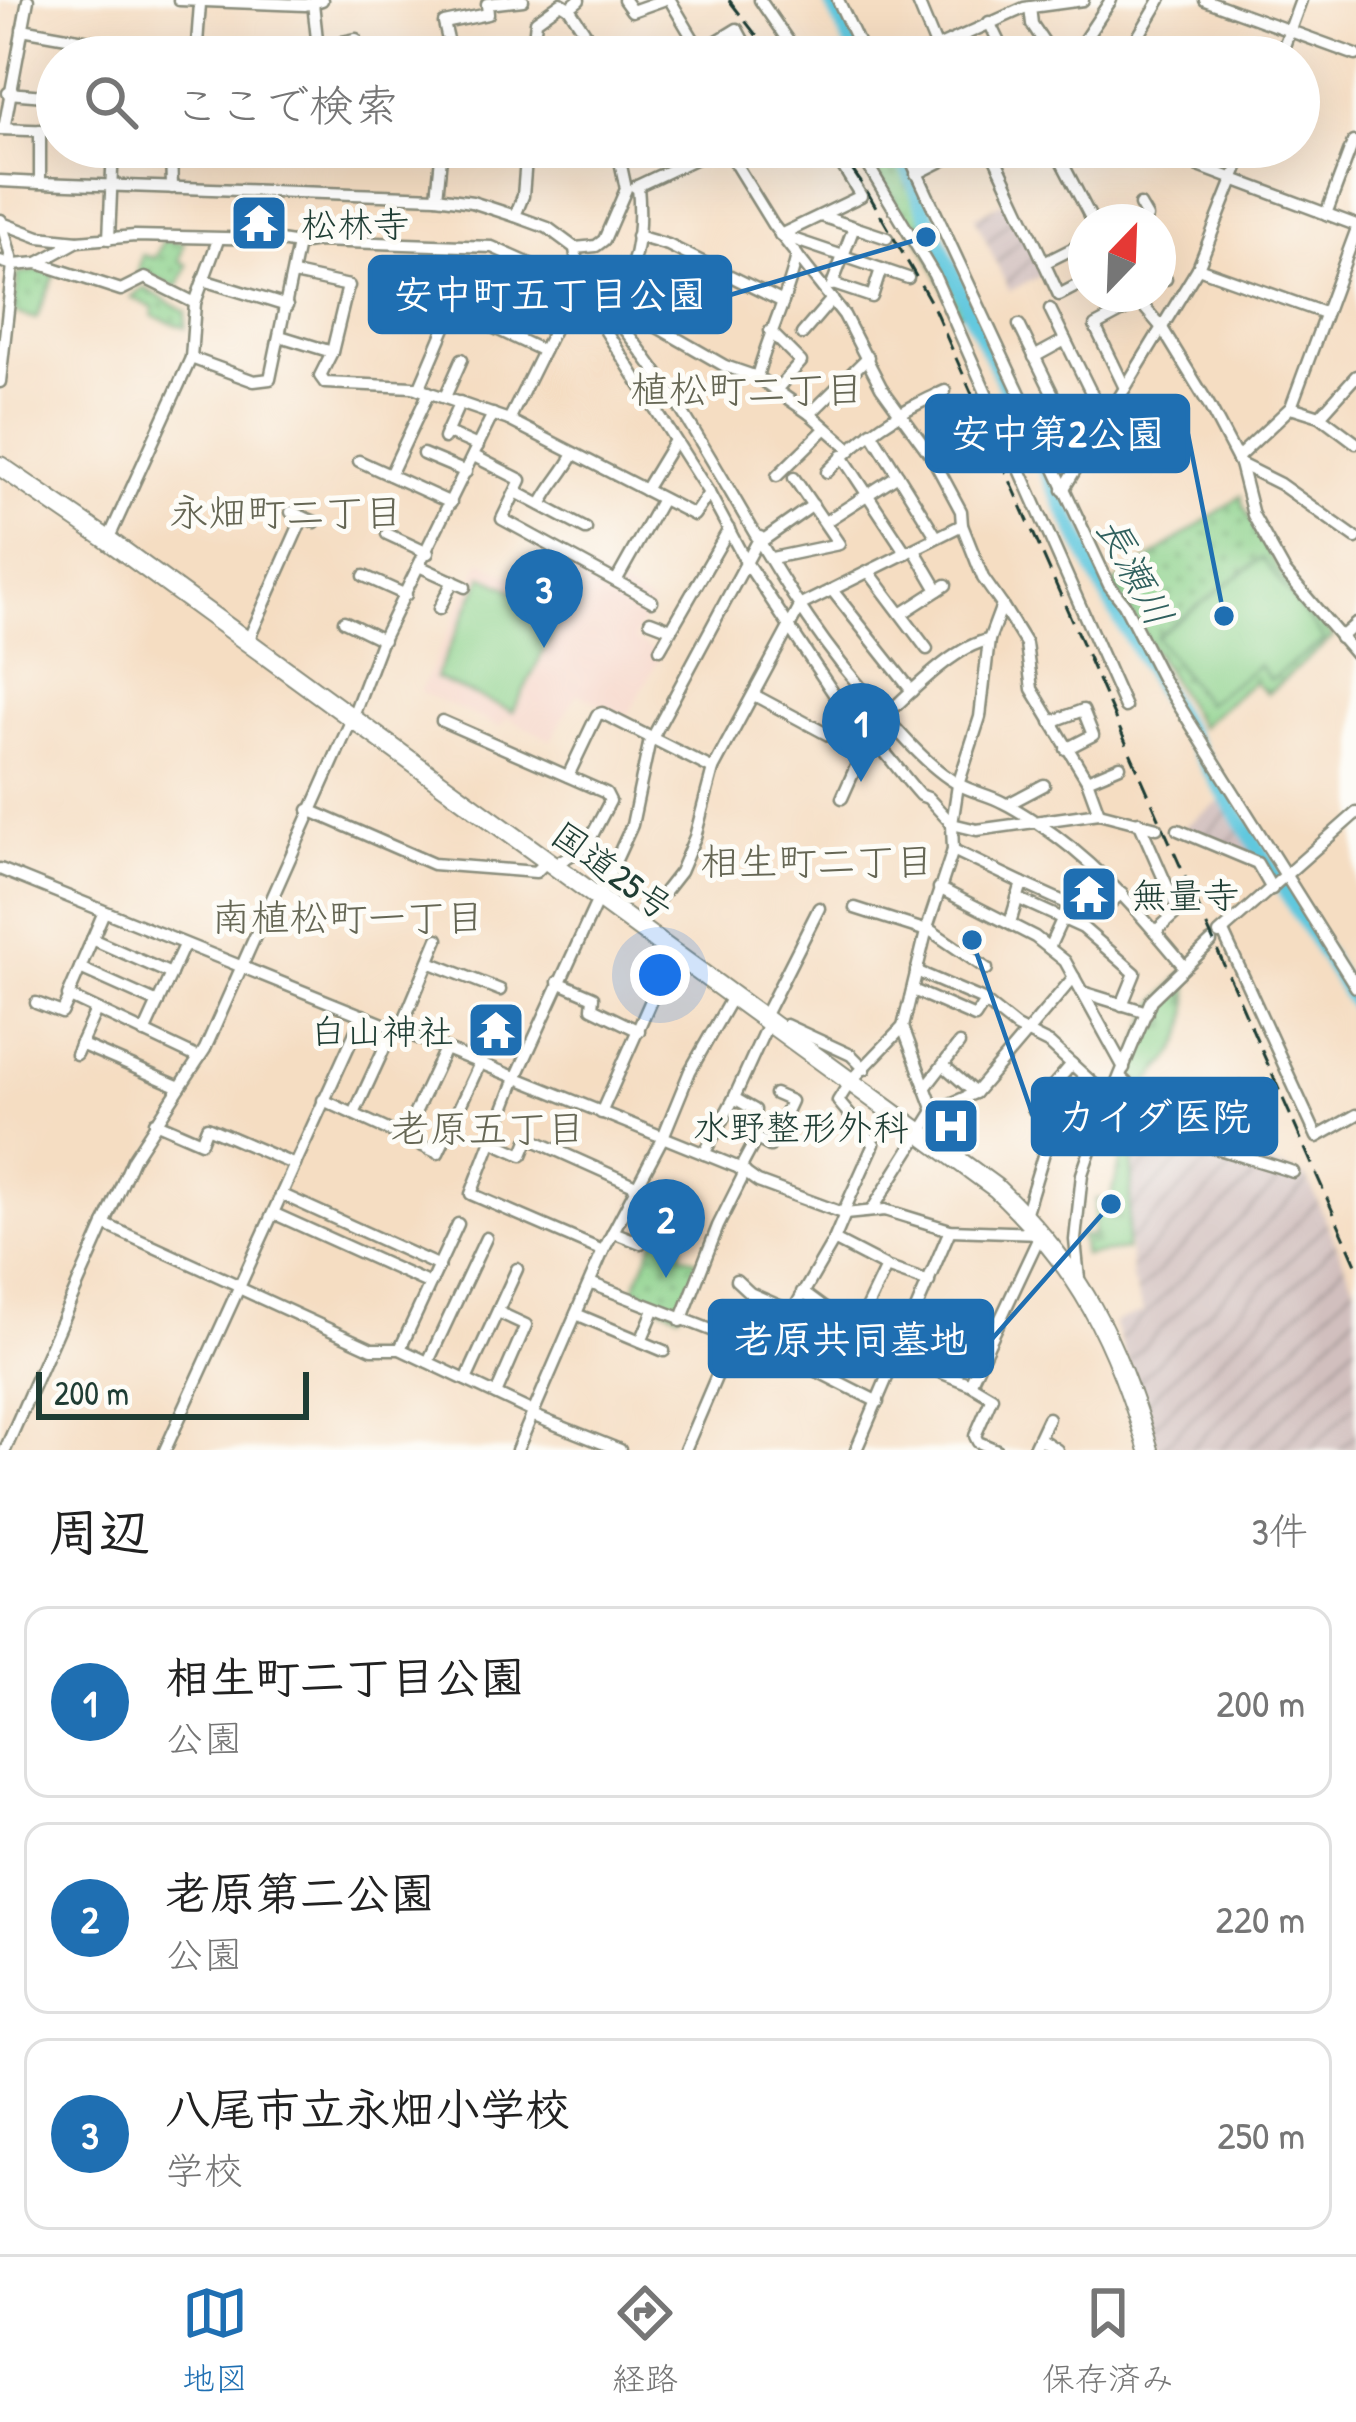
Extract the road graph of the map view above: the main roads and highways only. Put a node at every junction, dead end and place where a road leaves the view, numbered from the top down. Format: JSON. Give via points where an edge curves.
{"nodes":[{"id":1,"x":0,"y":466,"type":"edge"},
{"id":2,"x":1149,"y":1450,"type":"edge"}],
"edges":[{"from":1,"to":2,"type":"highway","name":"国道25号","via":[[732,998],[857,1076],[920,1135],[996,1188],[1041,1233],[1100,1316]]}]}
